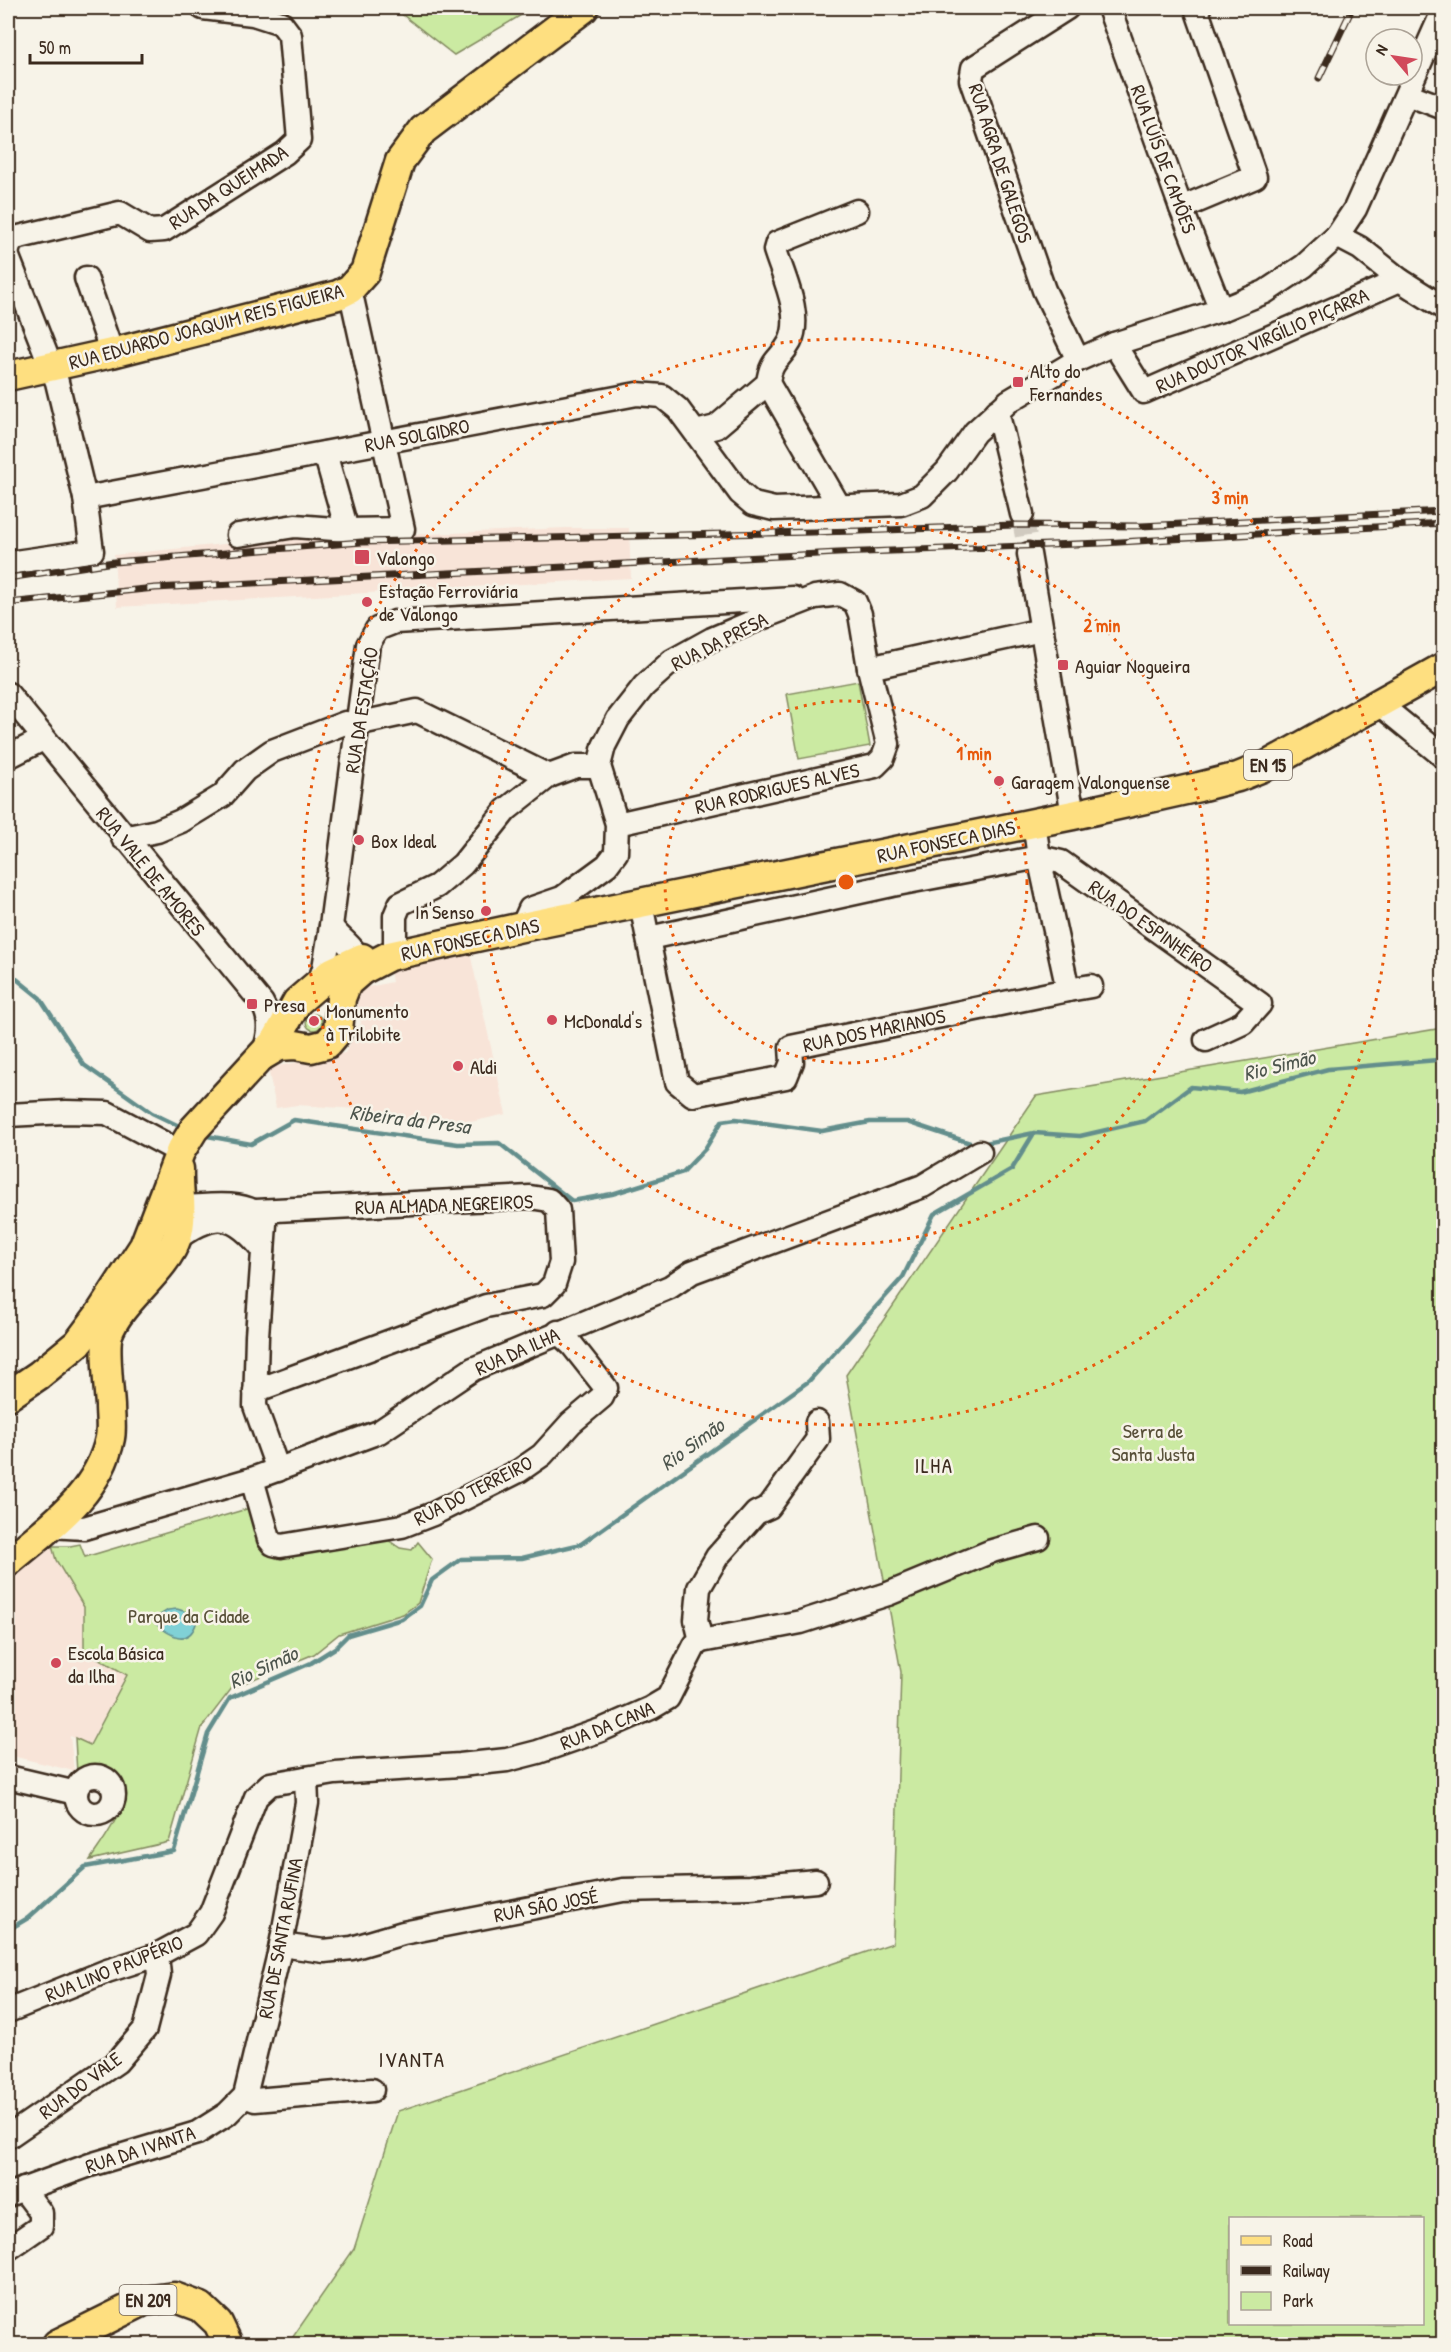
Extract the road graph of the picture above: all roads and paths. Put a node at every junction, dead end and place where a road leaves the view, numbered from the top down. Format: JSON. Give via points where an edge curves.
{"nodes":[{"id":1,"x":203,"y":8,"type":"edge"},
{"id":2,"x":584,"y":8,"type":"edge"},
{"id":3,"x":1067,"y":8,"type":"edge"},
{"id":4,"x":1109,"y":8,"type":"edge"},
{"id":5,"x":1196,"y":8,"type":"edge"},
{"id":6,"x":1443,"y":9,"type":"edge"},
{"id":7,"x":1407,"y":94,"type":"junction"},
{"id":8,"x":1443,"y":108,"type":"edge"},
{"id":9,"x":1181,"y":208,"type":"junction"},
{"id":10,"x":857,"y":211,"type":"dead end"},
{"id":11,"x":1337,"y":236,"type":"junction"},
{"id":12,"x":8,"y":250,"type":"edge"},
{"id":13,"x":8,"y":257,"type":"edge"},
{"id":14,"x":86,"y":278,"type":"dead end"},
{"id":15,"x":1400,"y":280,"type":"junction"},
{"id":16,"x":350,"y":289,"type":"junction"},
{"id":17,"x":1443,"y":308,"type":"edge"},
{"id":18,"x":1221,"y":310,"type":"junction"},
{"id":19,"x":1114,"y":344,"type":"junction"},
{"id":20,"x":112,"y":353,"type":"junction"},
{"id":21,"x":1078,"y":360,"type":"junction"},
{"id":22,"x":50,"y":367,"type":"junction"},
{"id":23,"x":8,"y":376,"type":"edge"},
{"id":24,"x":768,"y":383,"type":"junction"},
{"id":25,"x":997,"y":411,"type":"junction"},
{"id":26,"x":696,"y":432,"type":"junction"},
{"id":27,"x":384,"y":441,"type":"junction"},
{"id":28,"x":325,"y":453,"type":"junction"},
{"id":29,"x":85,"y":498,"type":"junction"},
{"id":30,"x":839,"y":506,"type":"junction"},
{"id":31,"x":1022,"y":514,"type":"tunnel mouth"},
{"id":32,"x":347,"y":530,"type":"junction"},
{"id":33,"x":238,"y":535,"type":"dead end"},
{"id":34,"x":1029,"y":554,"type":"tunnel mouth"},
{"id":35,"x":8,"y":563,"type":"edge"},
{"id":36,"x":815,"y":597,"type":"junction"},
{"id":37,"x":690,"y":604,"type":"junction"},
{"id":38,"x":1042,"y":630,"type":"junction"},
{"id":39,"x":712,"y":639,"type":"junction"},
{"id":40,"x":1443,"y":667,"type":"edge"},
{"id":41,"x":869,"y":668,"type":"junction"},
{"id":42,"x":8,"y":694,"type":"edge"},
{"id":43,"x":1378,"y":703,"type":"junction"},
{"id":44,"x":356,"y":724,"type":"junction"},
{"id":45,"x":43,"y":740,"type":"junction"},
{"id":46,"x":8,"y":757,"type":"edge"},
{"id":47,"x":1443,"y":757,"type":"edge"},
{"id":48,"x":599,"y":765,"type":"junction"},
{"id":49,"x":549,"y":776,"type":"junction"},
{"id":50,"x":1073,"y":815,"type":"junction"},
{"id":51,"x":1034,"y":823,"type":"junction"},
{"id":52,"x":617,"y":824,"type":"junction"},
{"id":53,"x":123,"y":838,"type":"junction"},
{"id":54,"x":1039,"y":857,"type":"junction"},
{"id":55,"x":672,"y":897,"type":"junction"},
{"id":56,"x":641,"y":904,"type":"junction"},
{"id":57,"x":522,"y":927,"type":"junction"},
{"id":58,"x":678,"y":932,"type":"junction"},
{"id":59,"x":649,"y":938,"type":"junction"},
{"id":60,"x":358,"y":950,"type":"junction"},
{"id":61,"x":1091,"y":986,"type":"dead end"},
{"id":62,"x":1068,"y":990,"type":"junction"},
{"id":63,"x":299,"y":1011,"type":"junction"},
{"id":64,"x":1206,"y":1040,"type":"dead end"},
{"id":65,"x":262,"y":1056,"type":"junction"},
{"id":66,"x":8,"y":1115,"type":"edge"},
{"id":67,"x":180,"y":1152,"type":"junction"},
{"id":68,"x":980,"y":1152,"type":"dead end"},
{"id":69,"x":181,"y":1207,"type":"junction"},
{"id":70,"x":256,"y":1211,"type":"junction"},
{"id":71,"x":176,"y":1239,"type":"junction"},
{"id":72,"x":144,"y":1246,"type":"junction"},
{"id":73,"x":263,"y":1250,"type":"junction"},
{"id":74,"x":97,"y":1328,"type":"junction"},
{"id":75,"x":558,"y":1332,"type":"junction"},
{"id":76,"x":255,"y":1391,"type":"junction"},
{"id":77,"x":8,"y":1396,"type":"edge"},
{"id":78,"x":816,"y":1422,"type":"dead end"},
{"id":79,"x":278,"y":1470,"type":"junction"},
{"id":80,"x":252,"y":1479,"type":"junction"},
{"id":81,"x":50,"y":1526,"type":"junction"},
{"id":82,"x":1038,"y":1538,"type":"dead end"},
{"id":83,"x":8,"y":1561,"type":"edge"},
{"id":84,"x":701,"y":1641,"type":"junction"},
{"id":85,"x":8,"y":1777,"type":"edge"},
{"id":86,"x":306,"y":1778,"type":"junction"},
{"id":87,"x":76,"y":1793,"type":"dead end"},
{"id":88,"x":816,"y":1881,"type":"dead end"},
{"id":89,"x":280,"y":1945,"type":"junction"},
{"id":90,"x":157,"y":1955,"type":"junction"},
{"id":91,"x":8,"y":2011,"type":"edge"},
{"id":92,"x":372,"y":2090,"type":"dead end"},
{"id":93,"x":245,"y":2096,"type":"junction"},
{"id":94,"x":8,"y":2137,"type":"edge"},
{"id":95,"x":21,"y":2189,"type":"edge"},
{"id":96,"x":8,"y":2249,"type":"edge"},
{"id":97,"x":57,"y":2344,"type":"edge"},
{"id":98,"x":228,"y":2344,"type":"edge"}],
"edges":[{"from":1,"to":12,"type":"street","name":"RUA DA QUEIMADA","via":[[253,14],[282,23],[290,35],[299,140],[285,153],[164,230],[150,231],[120,213],[11,239]]},
{"from":2,"to":16,"type":"main road","name":"RUA EDUARDO JOAQUIM REIS FIGUEIRA","via":[[423,129],[400,161],[365,272]]},
{"from":3,"to":21,"type":"street","name":"RUA AGRA DE GALEGOS","via":[[973,68],[971,80],[1044,290]]},
{"from":4,"to":9,"type":"street","name":"RUA LUÍS DE CAMÕES"},
{"from":5,"to":9,"type":"street","via":[[1255,177]]},
{"from":6,"to":7,"type":"street","name":"RUA SOLGIDRO"},
{"from":7,"to":8,"type":"street"},
{"from":7,"to":11,"type":"street","name":"RUA SOLGIDRO","via":[[1355,209]]},
{"from":9,"to":18,"type":"street","name":"RUA LUÍS DE CAMÕES"},
{"from":10,"to":24,"type":"street","via":[[777,243],[775,250],[792,303],[794,324],[790,342],[770,368]]},
{"from":11,"to":15,"type":"street","via":[[1360,248]]},
{"from":11,"to":18,"type":"street","name":"RUA SOLGIDRO","via":[[1304,266],[1265,292]]},
{"from":13,"to":22,"type":"street"},
{"from":14,"to":20,"type":"street"},
{"from":15,"to":17,"type":"street"},
{"from":15,"to":19,"type":"street","name":"RUA DOUTOR VIRGÍLIO PIÇARRA","via":[[1144,392]]},
{"from":16,"to":20,"type":"main road","name":"RUA EDUARDO JOAQUIM REIS FIGUEIRA"},
{"from":16,"to":27,"type":"street"},
{"from":18,"to":19,"type":"street","name":"RUA SOLGIDRO"},
{"from":19,"to":21,"type":"street","name":"RUA SOLGIDRO"},
{"from":20,"to":22,"type":"main road","name":"RUA EDUARDO JOAQUIM REIS FIGUEIRA"},
{"from":21,"to":25,"type":"street","name":"RUA SOLGIDRO"},
{"from":22,"to":23,"type":"main road","name":"RUA EDUARDO JOAQUIM REIS FIGUEIRA"},
{"from":22,"to":29,"type":"street"},
{"from":24,"to":26,"type":"street","via":[[716,427]]},
{"from":24,"to":30,"type":"street"},
{"from":25,"to":30,"type":"street","name":"RUA SOLGIDRO","via":[[922,496],[901,504]]},
{"from":25,"to":31,"type":"street"},
{"from":26,"to":27,"type":"street","name":"RUA SOLGIDRO","via":[[662,396],[637,394]]},
{"from":26,"to":30,"type":"street","name":"RUA SOLGIDRO","via":[[740,494],[753,504],[774,509]]},
{"from":27,"to":28,"type":"street","name":"RUA SOLGIDRO"},
{"from":27,"to":32,"type":"street","via":[[403,529]]},
{"from":28,"to":29,"type":"street","name":"RUA SOLGIDRO"},
{"from":28,"to":32,"type":"street"},
{"from":29,"to":35,"type":"street","via":[[92,551]]},
{"from":32,"to":33,"type":"street","via":[[295,526]]},
{"from":34,"to":38,"type":"street"},
{"from":36,"to":37,"type":"street","name":"RUA DA ESTAÇÃO"},
{"from":36,"to":39,"type":"street","name":"RUA DA PRESA"},
{"from":36,"to":41,"type":"street","name":"RUA DA PRESA","via":[[840,594],[855,602]]},
{"from":37,"to":39,"type":"street","via":[[709,614],[714,626]]},
{"from":37,"to":44,"type":"street","name":"RUA DA ESTAÇÃO","via":[[395,622],[377,629],[368,645]]},
{"from":38,"to":41,"type":"street"},
{"from":38,"to":50,"type":"street"},
{"from":39,"to":48,"type":"street","name":"RUA DA PRESA","via":[[672,661],[644,686],[618,719]]},
{"from":40,"to":43,"type":"main road","name":"RUA FONSECA DIAS","number":"EN 15"},
{"from":41,"to":52,"type":"street","name":"RUA RODRIGUES ALVES","via":[[888,744],[875,766]]},
{"from":42,"to":45,"type":"street","name":"RUA VALE DE AMORES"},
{"from":43,"to":47,"type":"street"},
{"from":43,"to":50,"type":"main road","name":"RUA FONSECA DIAS","number":"EN 15","via":[[1268,765],[1238,777]]},
{"from":44,"to":49,"type":"street","via":[[417,711]]},
{"from":44,"to":53,"type":"street","via":[[345,723],[272,751],[245,770],[222,796],[180,821],[157,831]]},
{"from":44,"to":60,"type":"street","name":"RUA DA ESTAÇÃO"},
{"from":45,"to":46,"type":"street"},
{"from":45,"to":53,"type":"street","name":"RUA VALE DE AMORES"},
{"from":48,"to":49,"type":"street","via":[[576,766]]},
{"from":48,"to":52,"type":"street"},
{"from":49,"to":60,"type":"street","via":[[506,810],[463,864],[437,886],[400,904],[395,915]]},
{"from":50,"to":51,"type":"main road","name":"RUA FONSECA DIAS","number":"EN 15"},
{"from":51,"to":54,"type":"street"},
{"from":51,"to":55,"type":"main road","name":"RUA FONSECA DIAS","number":"EN 15"},
{"from":52,"to":57,"type":"street","via":[[616,853],[607,865],[562,898],[530,909]]},
{"from":53,"to":63,"type":"street","name":"RUA VALE DE AMORES"},
{"from":54,"to":58,"type":"street"},
{"from":54,"to":62,"type":"street"},
{"from":54,"to":64,"type":"street","name":"RUA DO ESPINHEIRO","via":[[1060,862],[1260,1004],[1243,1023]]},
{"from":55,"to":56,"type":"main road","name":"RUA FONSECA DIAS","number":"EN 15"},
{"from":55,"to":58,"type":"street"},
{"from":56,"to":57,"type":"main road","name":"RUA FONSECA DIAS"},
{"from":56,"to":59,"type":"street","name":"RUA DOS MARIANOS"},
{"from":57,"to":60,"type":"main road","name":"RUA FONSECA DIAS"},
{"from":58,"to":59,"type":"street"},
{"from":59,"to":62,"type":"street","name":"RUA DOS MARIANOS","via":[[677,1082],[693,1095],[786,1077],[792,1062],[790,1047]]},
{"from":60,"to":63,"type":"street","name":"RUA DA ESTAÇÃO"},
{"from":60,"to":63,"type":"main road","name":"RUA FONSECA DIAS","via":[[354,976]]},
{"from":61,"to":62,"type":"street","name":"RUA DOS MARIANOS"},
{"from":63,"to":65,"type":"main road","via":[[279,1046]]},
{"from":63,"to":65,"type":"street","via":[[270,1031]]},
{"from":65,"to":67,"type":"main road","via":[[194,1129]]},
{"from":66,"to":67,"type":"street","via":[[107,1113]]},
{"from":67,"to":69,"type":"main road"},
{"from":67,"to":72,"type":"main road"},
{"from":68,"to":75,"type":"street","name":"RUA DA ILHA","via":[[923,1186],[692,1272],[670,1287]]},
{"from":69,"to":70,"type":"street","via":[[238,1206]]},
{"from":69,"to":71,"type":"main road"},
{"from":69,"to":72,"type":"main road","via":[[165,1216]]},
{"from":70,"to":73,"type":"street","via":[[265,1224]]},
{"from":70,"to":76,"type":"street","name":"RUA ALMADA NEGREIROS","via":[[530,1197],[549,1200],[558,1210],[561,1262],[554,1284],[543,1295],[486,1306]]},
{"from":71,"to":73,"type":"street","via":[[198,1224],[229,1221],[248,1230]]},
{"from":71,"to":74,"type":"main road","via":[[119,1315]]},
{"from":72,"to":74,"type":"main road"},
{"from":73,"to":76,"type":"street"},
{"from":74,"to":77,"type":"main road"},
{"from":74,"to":81,"type":"main road","via":[[111,1436],[104,1459],[83,1494]]},
{"from":75,"to":79,"type":"street","name":"RUA DA ILHA","via":[[473,1369],[379,1432]]},
{"from":75,"to":80,"type":"street","name":"RUA DO TERREIRO","via":[[606,1388],[602,1397],[570,1423],[542,1455],[519,1471],[433,1514],[402,1526],[280,1546],[269,1539]]},
{"from":76,"to":79,"type":"street","via":[[255,1406]]},
{"from":78,"to":84,"type":"street","via":[[818,1439],[770,1506],[756,1513],[717,1557],[699,1588],[696,1620]]},
{"from":79,"to":80,"type":"street","name":"RUA DA ILHA"},
{"from":80,"to":81,"type":"street","name":"RUA DA ILHA","via":[[84,1528]]},
{"from":81,"to":83,"type":"main road"},
{"from":82,"to":84,"type":"street","via":[[992,1551],[888,1594],[801,1622]]},
{"from":84,"to":86,"type":"street","name":"RUA DA CANA","via":[[695,1645],[668,1698],[601,1730],[548,1749],[507,1760],[460,1766]]},
{"from":85,"to":87,"type":"street"},
{"from":86,"to":89,"type":"street","name":"RUA DE SANTA RUFINA","via":[[307,1803]]},
{"from":86,"to":90,"type":"street","name":"RUA LINO PAUPÉRIO","via":[[270,1784],[256,1797],[211,1913],[196,1934]]},
{"from":88,"to":89,"type":"street","name":"RUA SÃO JOSÉ","via":[[623,1890],[403,1933],[352,1948],[324,1951]]},
{"from":89,"to":93,"type":"street","name":"RUA DE SANTA RUFINA"},
{"from":90,"to":91,"type":"street","name":"RUA LINO PAUPÉRIO"},
{"from":90,"to":94,"type":"street","name":"RUA DO VALE","via":[[159,1975],[145,2029],[117,2062]]},
{"from":92,"to":93,"type":"street","via":[[255,2100]]},
{"from":93,"to":95,"type":"street","name":"RUA DA IVANTA","via":[[197,2133]]},
{"from":95,"to":96,"type":"street","via":[[41,2213],[41,2226]]},
{"from":97,"to":98,"type":"main road","number":"EN 209","via":[[144,2301],[174,2298],[201,2307],[218,2324]]}]}
